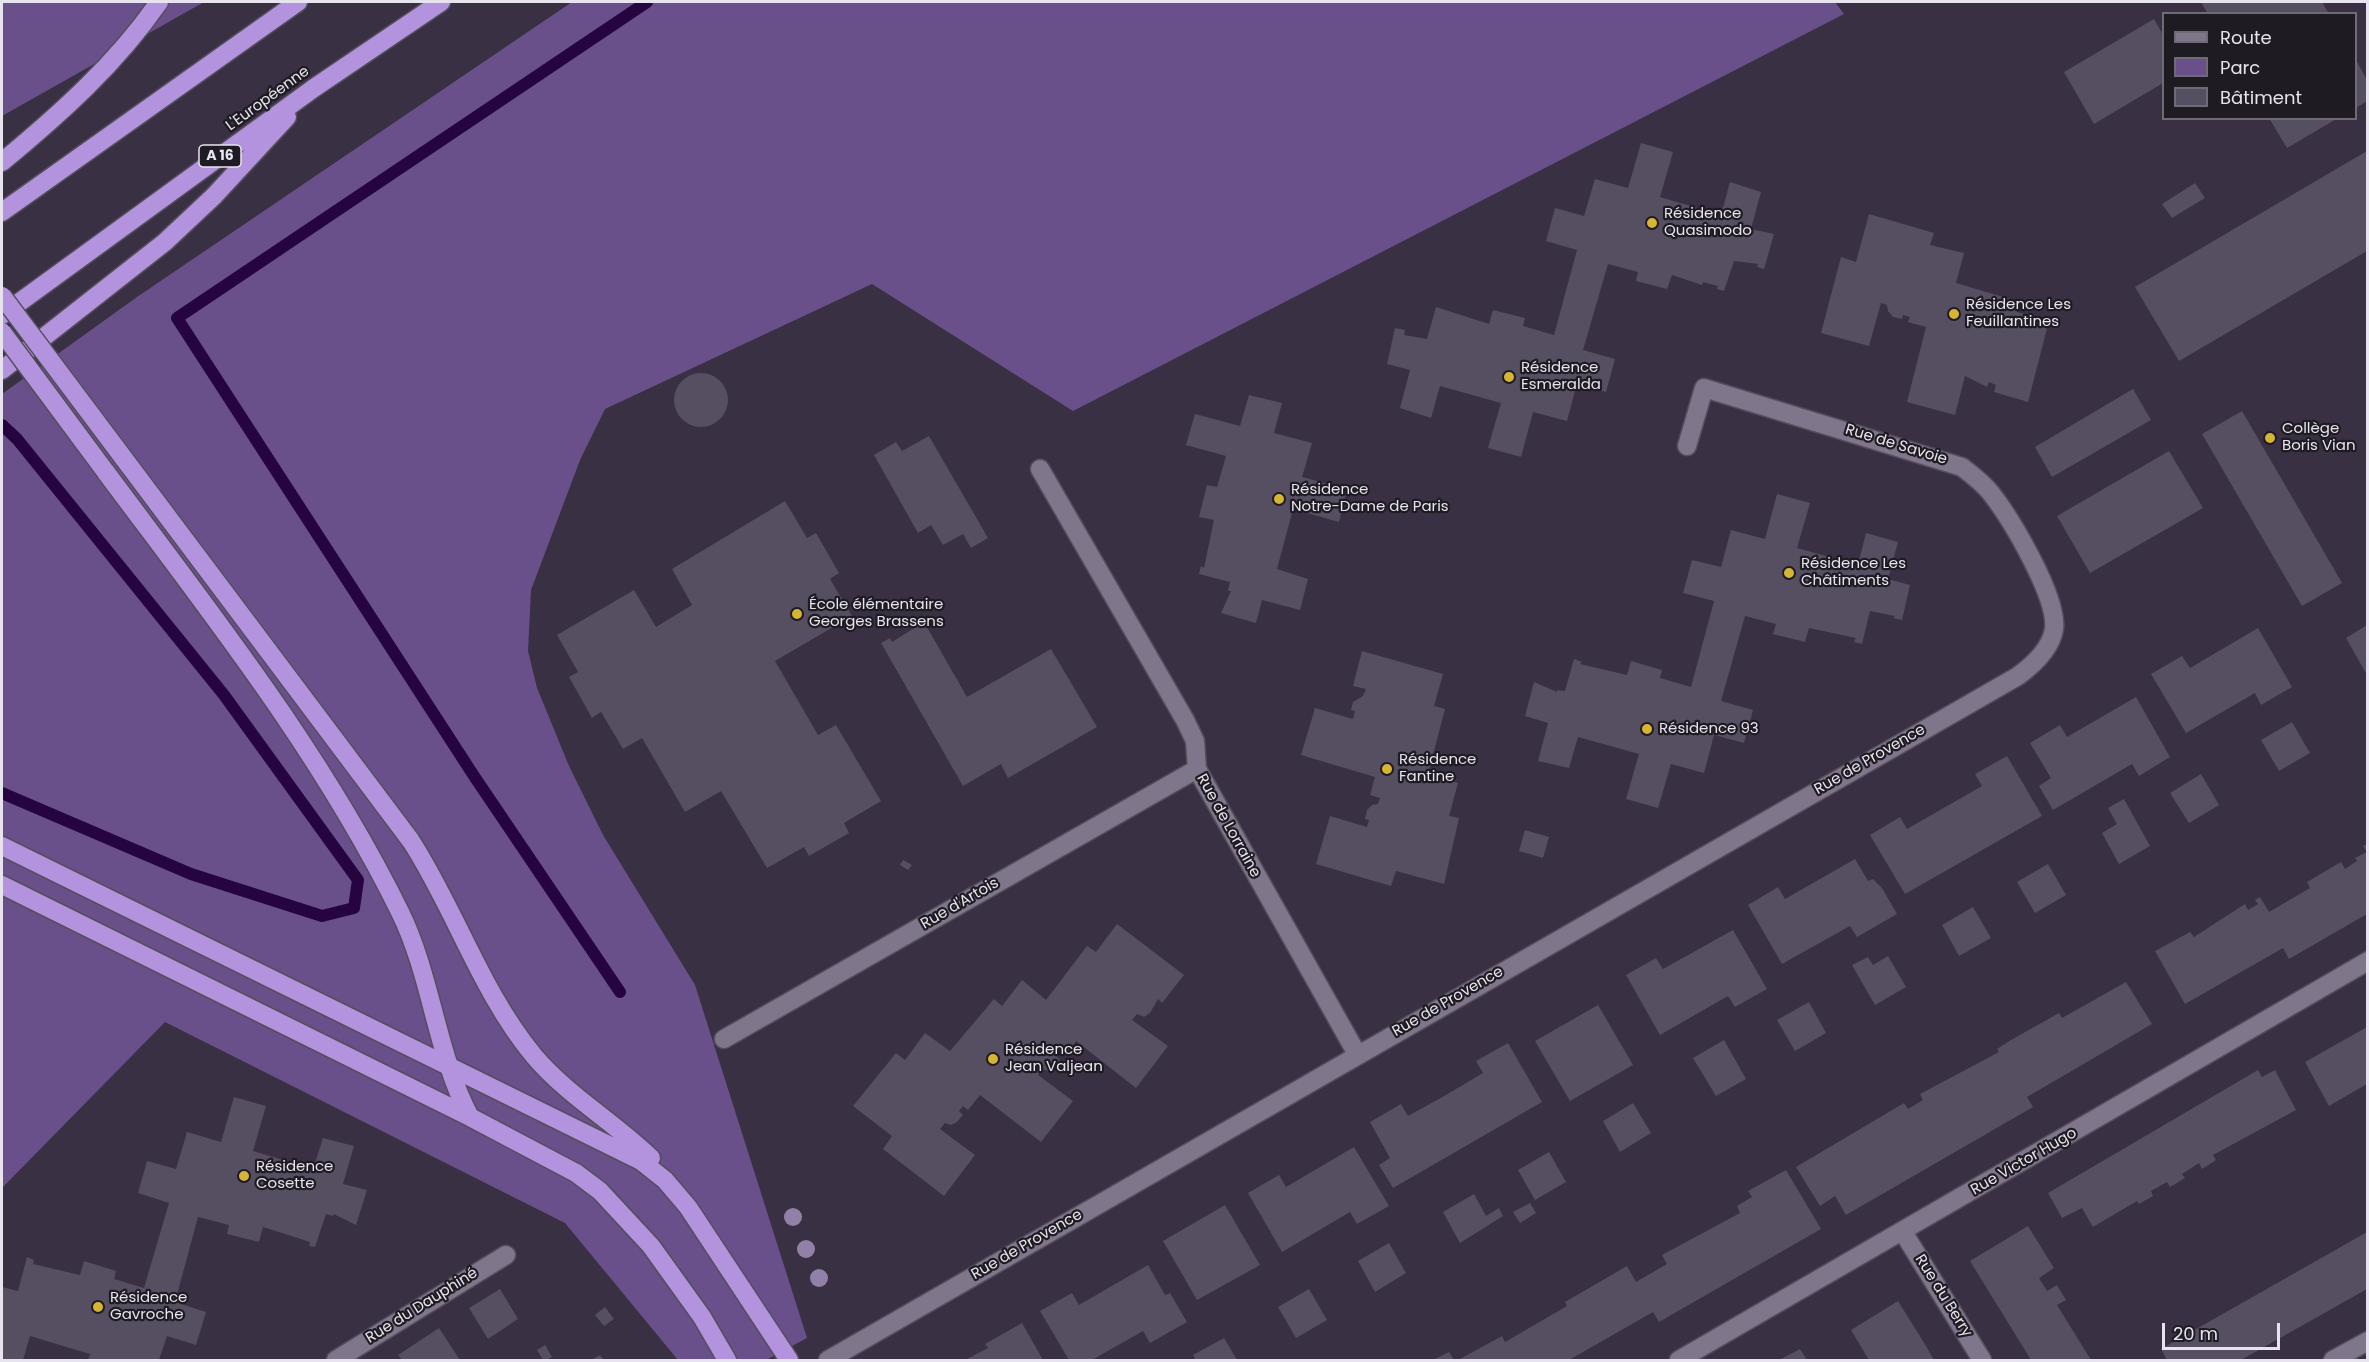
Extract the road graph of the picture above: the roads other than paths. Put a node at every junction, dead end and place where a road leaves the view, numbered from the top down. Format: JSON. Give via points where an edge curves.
{"nodes":[{"id":1,"x":159,"y":2,"type":"edge"},
{"id":2,"x":298,"y":2,"type":"edge"},
{"id":3,"x":441,"y":2,"type":"edge"},
{"id":4,"x":314,"y":88,"type":"junction"},
{"id":5,"x":2,"y":162,"type":"edge"},
{"id":6,"x":2,"y":212,"type":"edge"},
{"id":7,"x":2,"y":296,"type":"edge"},
{"id":8,"x":2,"y":315,"type":"edge"},
{"id":9,"x":2,"y":332,"type":"edge"},
{"id":10,"x":2,"y":370,"type":"edge"},
{"id":11,"x":1687,"y":446,"type":"dead end"},
{"id":12,"x":1040,"y":468,"type":"dead end"},
{"id":13,"x":2054,"y":629,"type":"joint"},
{"id":14,"x":1197,"y":769,"type":"junction"},
{"id":15,"x":2,"y":846,"type":"edge"},
{"id":16,"x":2,"y":885,"type":"edge"},
{"id":17,"x":2367,"y":961,"type":"edge"},
{"id":18,"x":724,"y":1039,"type":"dead end"},
{"id":19,"x":1358,"y":1054,"type":"junction"},
{"id":20,"x":450,"y":1065,"type":"junction"},
{"id":21,"x":470,"y":1117,"type":"junction"},
{"id":22,"x":677,"y":1193,"type":"junction"},
{"id":23,"x":1903,"y":1232,"type":"junction"},
{"id":24,"x":506,"y":1255,"type":"dead end"},
{"id":25,"x":2367,"y":1342,"type":"edge"},
{"id":26,"x":339,"y":1360,"type":"edge"},
{"id":27,"x":727,"y":1360,"type":"edge"},
{"id":28,"x":789,"y":1360,"type":"edge"},
{"id":29,"x":828,"y":1360,"type":"edge"},
{"id":30,"x":1679,"y":1360,"type":"edge"},
{"id":31,"x":1982,"y":1360,"type":"edge"},
{"id":32,"x":2333,"y":1360,"type":"edge"}],
"edges":[{"from":1,"to":5,"type":"highway","via":[[78,97]]},
{"from":2,"to":6,"type":"highway"},
{"from":3,"to":4,"type":"highway","name":"L'Européenne","number":"A 16"},
{"from":4,"to":8,"type":"highway","name":"L'Européenne","number":"A 16"},
{"from":4,"to":10,"type":"highway","via":[[190,220],[136,267]]},
{"from":7,"to":22,"type":"highway","bridge":true,"via":[[406,834],[521,1040],[560,1084],[651,1158]]},
{"from":9,"to":20,"type":"highway","bridge":true,"via":[[234,644],[353,824],[410,933]]},
{"from":11,"to":13,"type":"street","name":"Rue de Savoie","via":[[1704,388],[1962,467],[1977,478],[2001,507],[2048,592]]},
{"from":12,"to":14,"type":"street","name":"Rue de Lorraine","via":[[1185,720],[1195,741]]},
{"from":13,"to":19,"type":"street","name":"Rue de Provence","via":[[2040,656],[2018,676]]},
{"from":14,"to":18,"type":"street","name":"Rue d'Artois"},
{"from":14,"to":19,"type":"street","name":"Rue de Lorraine"},
{"from":15,"to":20,"type":"highway"},
{"from":16,"to":21,"type":"highway"},
{"from":17,"to":23,"type":"street","name":"Rue Victor Hugo"},
{"from":19,"to":29,"type":"street","name":"Rue de Provence"},
{"from":20,"to":21,"type":"highway"},
{"from":20,"to":22,"type":"highway","via":[[629,1155],[653,1169]]},
{"from":21,"to":27,"type":"highway","via":[[562,1165],[600,1191],[637,1228],[663,1262]]},
{"from":22,"to":28,"type":"highway"},
{"from":23,"to":30,"type":"street","name":"Rue Victor Hugo"},
{"from":23,"to":31,"type":"street","name":"Rue du Berry"},
{"from":24,"to":26,"type":"street","name":"Rue du Dauphiné"},
{"from":25,"to":32,"type":"street"}]}
